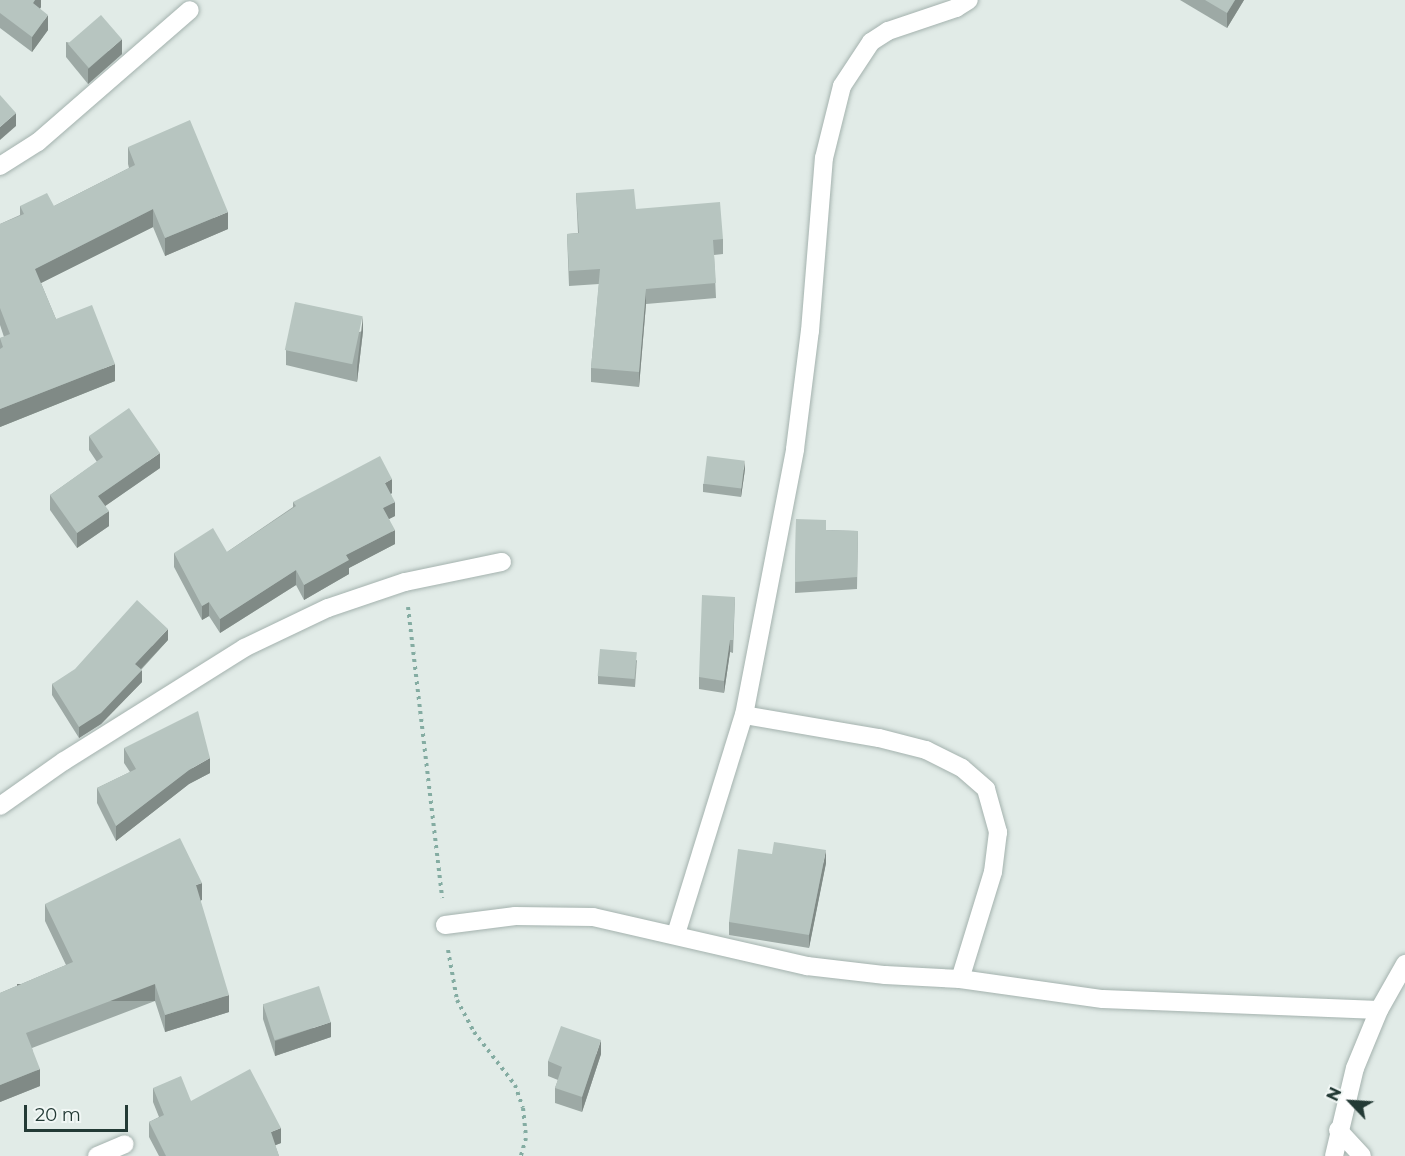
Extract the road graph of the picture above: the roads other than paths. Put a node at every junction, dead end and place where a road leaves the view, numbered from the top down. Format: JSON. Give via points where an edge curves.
{"nodes":[{"id":1,"x":969,"y":0,"type":"edge"},
{"id":2,"x":190,"y":10,"type":"dead end"},
{"id":3,"x":0,"y":166,"type":"edge"},
{"id":4,"x":502,"y":562,"type":"dead end"},
{"id":5,"x":744,"y":716,"type":"junction"},
{"id":6,"x":0,"y":806,"type":"edge"},
{"id":7,"x":445,"y":925,"type":"road end"},
{"id":8,"x":676,"y":934,"type":"junction"},
{"id":9,"x":1405,"y":964,"type":"edge"},
{"id":10,"x":960,"y":979,"type":"junction"},
{"id":11,"x":1379,"y":1010,"type":"junction"},
{"id":12,"x":1338,"y":1130,"type":"junction"},
{"id":13,"x":125,"y":1144,"type":"dead end"},
{"id":14,"x":97,"y":1156,"type":"edge"},
{"id":15,"x":1334,"y":1156,"type":"edge"},
{"id":16,"x":1362,"y":1156,"type":"edge"}],
"edges":[{"from":1,"to":5,"type":"street","via":[[888,31],[871,42],[842,86],[824,158],[810,331],[795,449]]},
{"from":2,"to":3,"type":"street","via":[[38,142]]},
{"from":4,"to":6,"type":"street","via":[[405,582],[328,608],[244,648]]},
{"from":5,"to":8,"type":"street"},
{"from":5,"to":10,"type":"street","via":[[879,738],[926,750],[962,768],[986,789],[998,832],[993,872]]},
{"from":7,"to":8,"type":"street","via":[[515,916],[593,917]]},
{"from":8,"to":10,"type":"street","via":[[807,966]]},
{"from":9,"to":11,"type":"street"},
{"from":10,"to":11,"type":"street","via":[[1103,999]]},
{"from":11,"to":12,"type":"street","via":[[1355,1068]]},
{"from":12,"to":15,"type":"street"},
{"from":12,"to":16,"type":"street"},
{"from":13,"to":14,"type":"street"}]}
